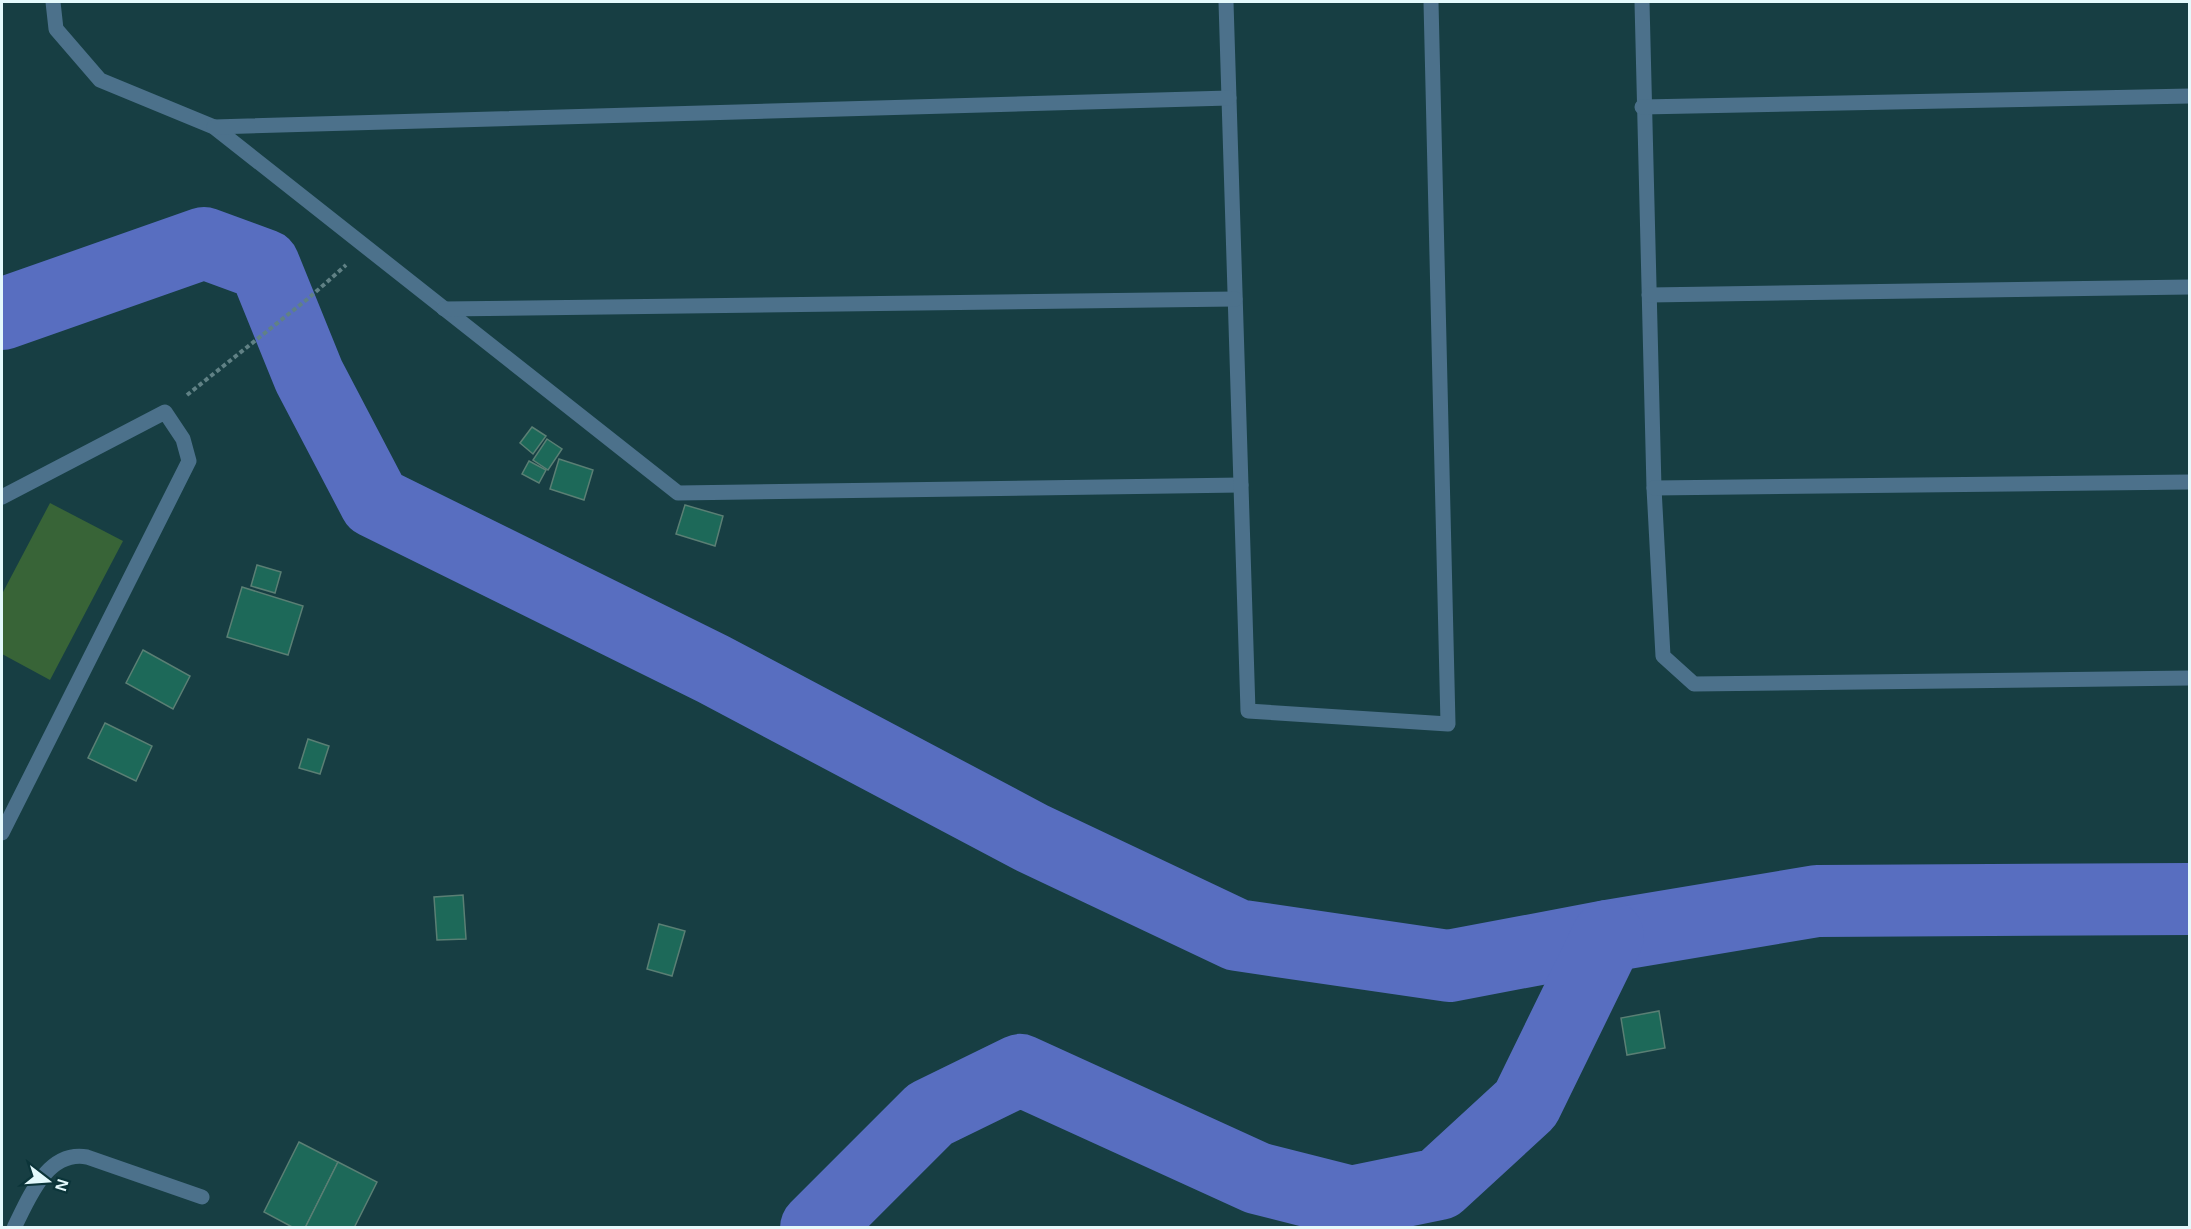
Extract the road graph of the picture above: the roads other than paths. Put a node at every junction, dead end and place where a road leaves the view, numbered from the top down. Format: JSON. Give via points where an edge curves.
{"nodes":[{"id":1,"x":52,"y":2,"type":"edge"},
{"id":2,"x":1226,"y":2,"type":"edge"},
{"id":3,"x":1431,"y":2,"type":"edge"},
{"id":4,"x":1642,"y":2,"type":"edge"},
{"id":5,"x":2190,"y":96,"type":"edge"},
{"id":6,"x":1229,"y":98,"type":"junction"},
{"id":7,"x":1642,"y":107,"type":"junction"},
{"id":8,"x":214,"y":127,"type":"junction"},
{"id":9,"x":2190,"y":287,"type":"edge"},
{"id":10,"x":1649,"y":295,"type":"junction"},
{"id":11,"x":1235,"y":299,"type":"junction"},
{"id":12,"x":444,"y":309,"type":"junction"},
{"id":13,"x":2190,"y":482,"type":"edge"},
{"id":14,"x":1241,"y":485,"type":"junction"},
{"id":15,"x":1654,"y":488,"type":"junction"},
{"id":16,"x":2,"y":497,"type":"edge"},
{"id":17,"x":2190,"y":678,"type":"edge"},
{"id":18,"x":2,"y":833,"type":"edge"},
{"id":19,"x":202,"y":1197,"type":"dead end"},
{"id":20,"x":14,"y":1227,"type":"edge"}],
"edges":[{"from":1,"to":8,"type":"street","via":[[56,29],[100,80]]},
{"from":2,"to":6,"type":"street"},
{"from":3,"to":14,"type":"street","via":[[1448,724],[1248,711]]},
{"from":4,"to":7,"type":"street"},
{"from":5,"to":7,"type":"street"},
{"from":6,"to":8,"type":"street"},
{"from":6,"to":11,"type":"street"},
{"from":7,"to":10,"type":"street"},
{"from":8,"to":12,"type":"street"},
{"from":9,"to":10,"type":"street"},
{"from":10,"to":15,"type":"street"},
{"from":11,"to":12,"type":"street"},
{"from":11,"to":14,"type":"street"},
{"from":12,"to":14,"type":"street","via":[[678,493]]},
{"from":13,"to":15,"type":"street"},
{"from":15,"to":17,"type":"street","via":[[1663,656],[1694,684]]},
{"from":16,"to":18,"type":"street","via":[[165,412],[183,439],[189,461]]},
{"from":19,"to":20,"type":"street","via":[[87,1157],[71,1156],[50,1168]]}]}
